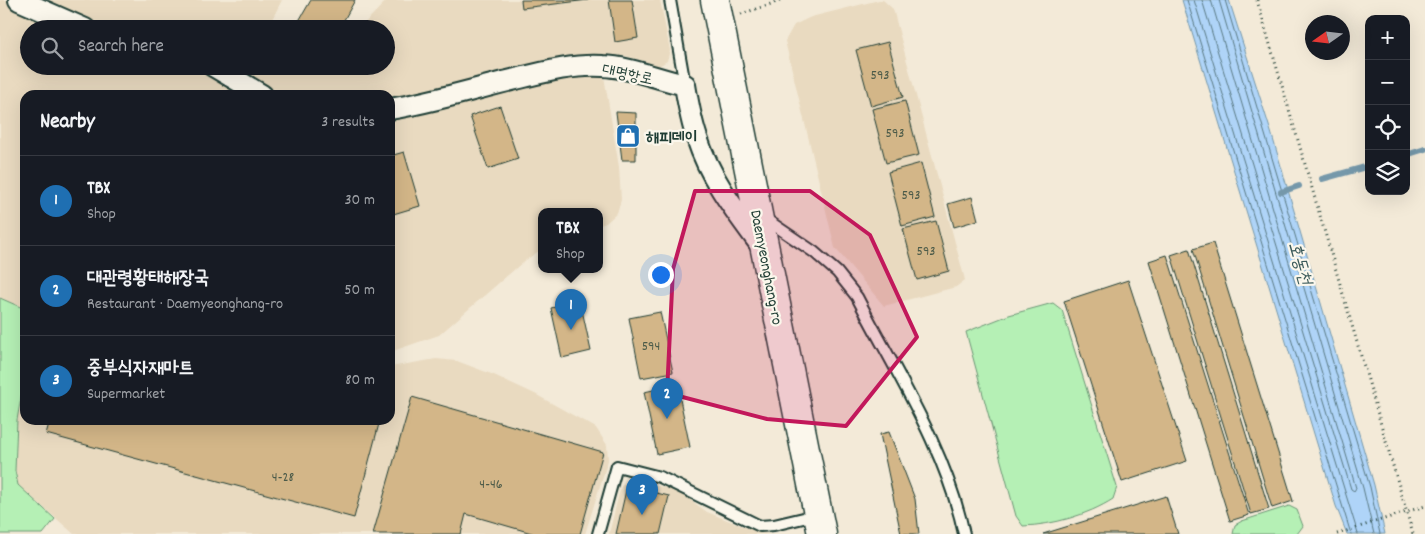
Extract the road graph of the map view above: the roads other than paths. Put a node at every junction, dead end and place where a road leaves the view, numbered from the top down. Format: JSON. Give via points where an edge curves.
{"nodes":[{"id":1,"x":19,"y":0,"type":"edge"},
{"id":2,"x":670,"y":0,"type":"edge"},
{"id":3,"x":717,"y":10,"type":"edge"},
{"id":4,"x":65,"y":20,"type":"edge"},
{"id":5,"x":229,"y":75,"type":"edge"},
{"id":6,"x":684,"y":85,"type":"junction"},
{"id":7,"x":254,"y":90,"type":"edge"},
{"id":8,"x":395,"y":108,"type":"edge"},
{"id":9,"x":757,"y":214,"type":"junction"},
{"id":10,"x":764,"y":251,"type":"junction"},
{"id":11,"x":820,"y":524,"type":"edge"},
{"id":12,"x":598,"y":534,"type":"edge"},
{"id":13,"x":964,"y":534,"type":"edge"}],
"edges":[{"from":1,"to":4,"type":"street"},
{"from":2,"to":6,"type":"lane"},
{"from":3,"to":9,"type":"main road","name":"Daemyeonghang-ro"},
{"from":5,"to":7,"type":"street"},
{"from":6,"to":8,"type":"street","name":"대명항로","via":[[620,68],[577,67]]},
{"from":6,"to":10,"type":"street","via":[[697,138],[712,172]]},
{"from":9,"to":10,"type":"main road","name":"Daemyeonghang-ro"},
{"from":9,"to":13,"type":"lane","via":[[838,272],[856,297],[946,471]]},
{"from":10,"to":11,"type":"main road","name":"Daemyeonghang-ro"},
{"from":11,"to":12,"type":"lane","via":[[760,526],[660,478],[617,466]]}]}
